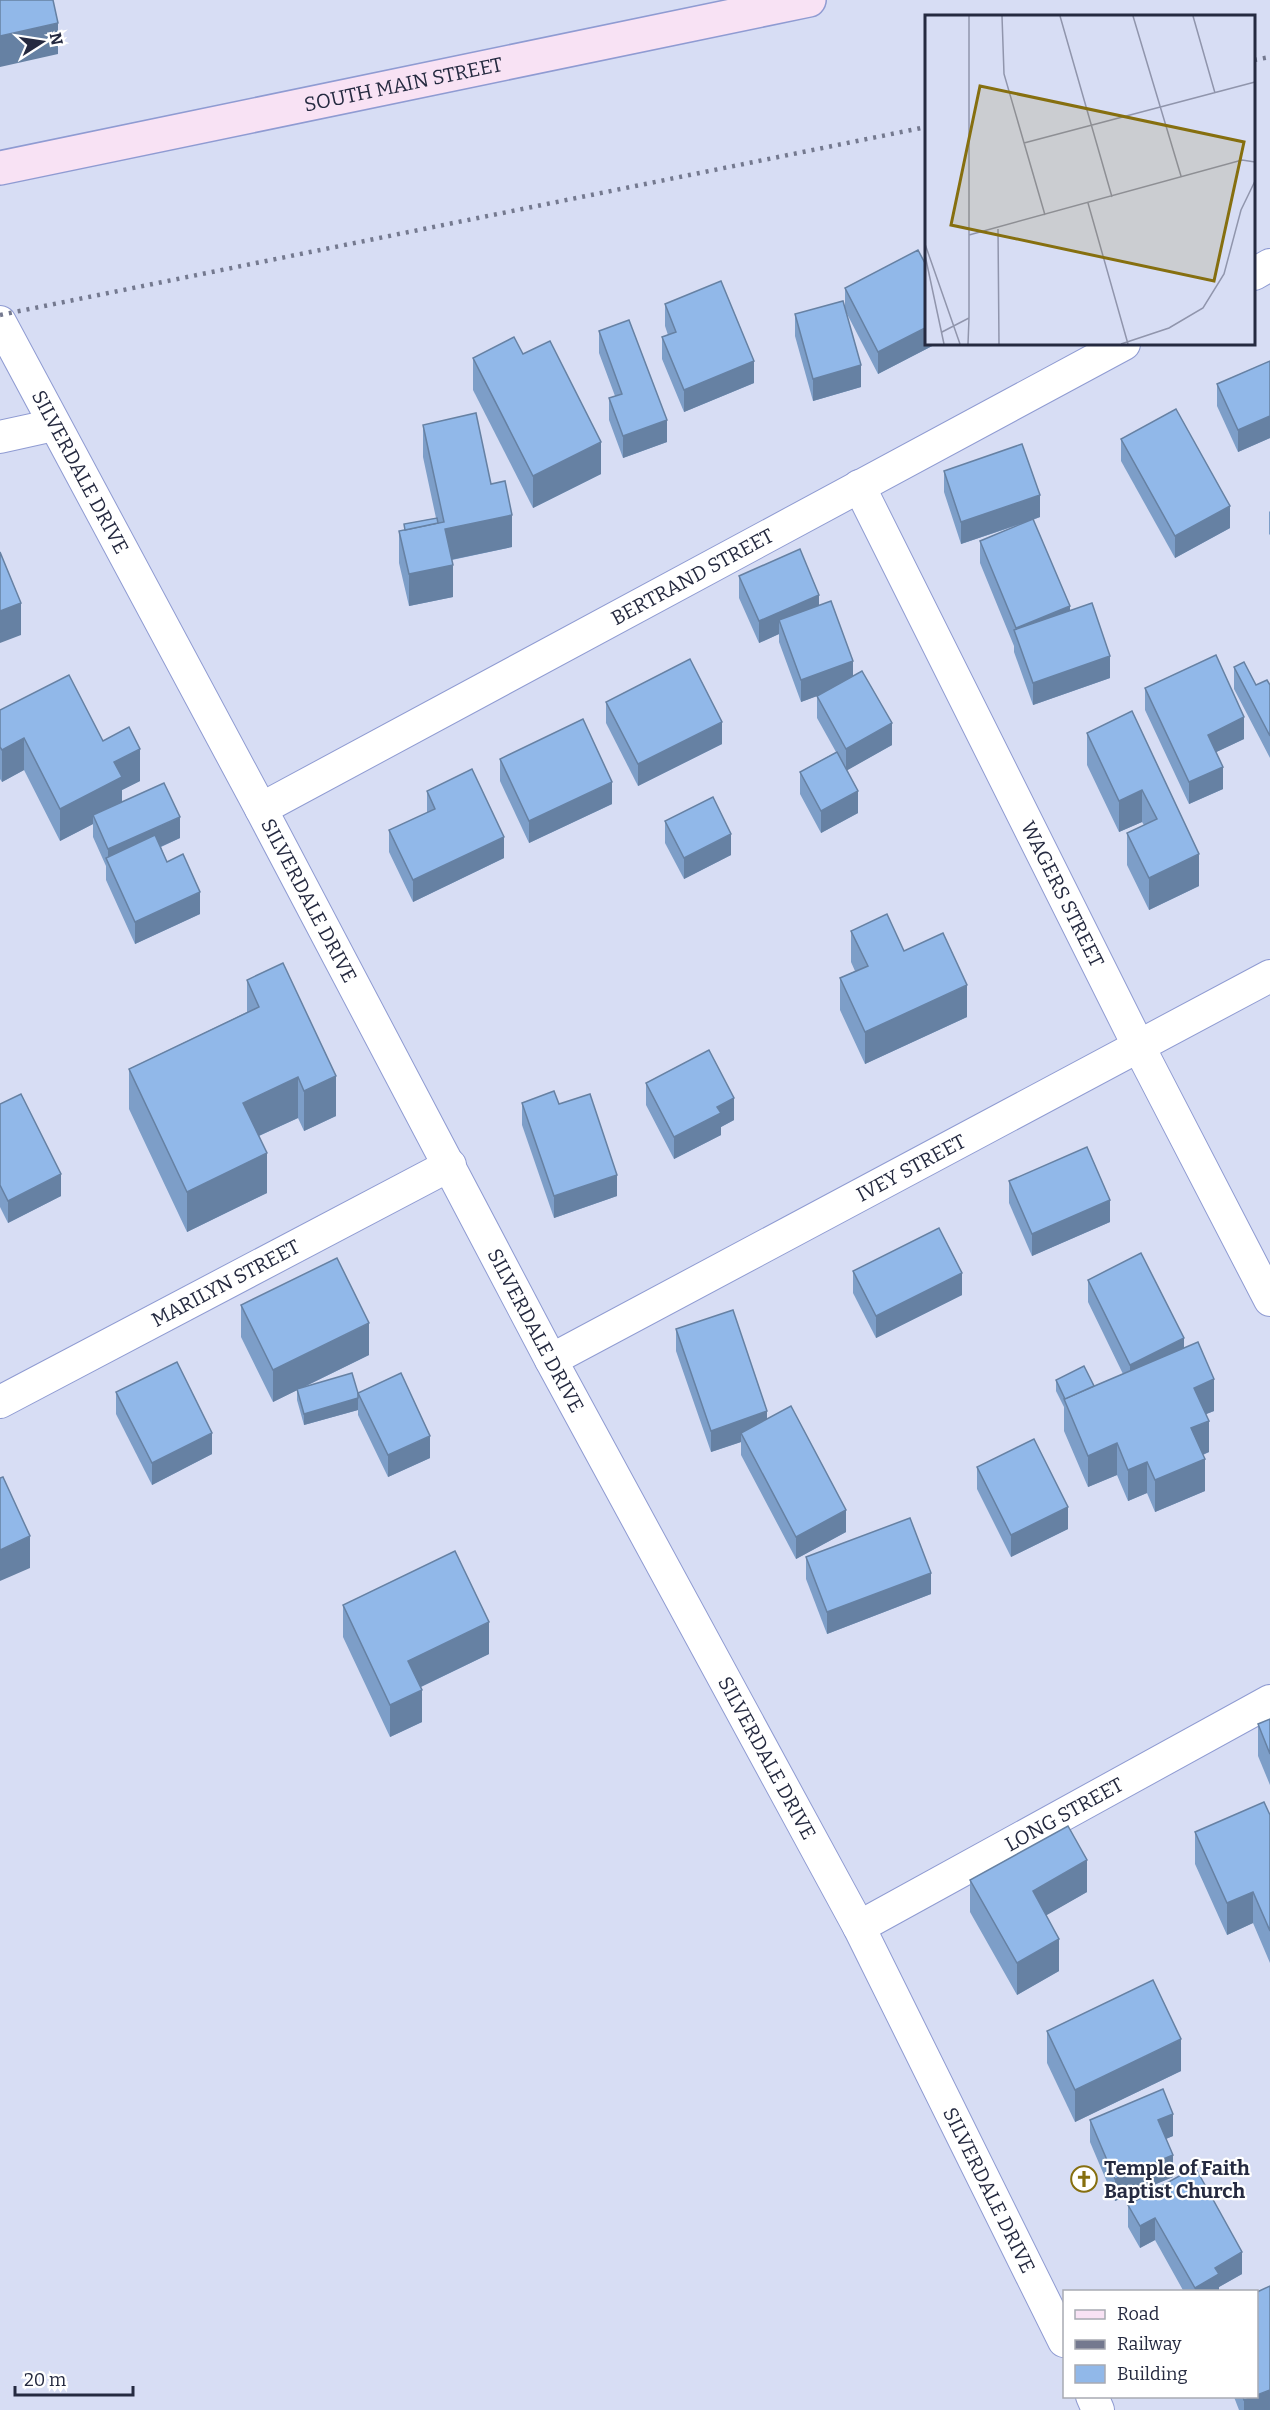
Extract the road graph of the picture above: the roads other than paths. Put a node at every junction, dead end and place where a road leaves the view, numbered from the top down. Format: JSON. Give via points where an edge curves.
{"nodes":[{"id":1,"x":809,"y":0,"type":"edge"},
{"id":2,"x":0,"y":168,"type":"edge"},
{"id":3,"x":1270,"y":265,"type":"edge"},
{"id":4,"x":1255,"y":273,"type":"edge"},
{"id":5,"x":0,"y":322,"type":"edge"},
{"id":6,"x":1122,"y":345,"type":"edge"},
{"id":7,"x":54,"y":425,"type":"junction"},
{"id":8,"x":0,"y":437,"type":"edge"},
{"id":9,"x":859,"y":486,"type":"junction"},
{"id":10,"x":261,"y":809,"type":"junction"},
{"id":11,"x":1270,"y":976,"type":"edge"},
{"id":12,"x":1139,"y":1047,"type":"junction"},
{"id":13,"x":450,"y":1165,"type":"junction"},
{"id":14,"x":1270,"y":1299,"type":"edge"},
{"id":15,"x":551,"y":1360,"type":"junction"},
{"id":16,"x":0,"y":1402,"type":"edge"},
{"id":17,"x":1270,"y":1701,"type":"edge"},
{"id":18,"x":859,"y":1927,"type":"junction"},
{"id":19,"x":1063,"y":2338,"type":"edge"}],
"edges":[{"from":1,"to":2,"type":"street","name":"SOUTH MAIN STREET"},
{"from":3,"to":4,"type":"street"},
{"from":5,"to":7,"type":"street","name":"SILVERDALE DRIVE"},
{"from":6,"to":9,"type":"street","name":"BERTRAND STREET"},
{"from":7,"to":8,"type":"street"},
{"from":7,"to":10,"type":"street","name":"SILVERDALE DRIVE"},
{"from":9,"to":10,"type":"street","name":"BERTRAND STREET"},
{"from":9,"to":12,"type":"street","name":"WAGERS STREET"},
{"from":10,"to":13,"type":"street","name":"SILVERDALE DRIVE"},
{"from":11,"to":12,"type":"street","name":"IVEY STREET"},
{"from":12,"to":14,"type":"street","name":"WAGERS STREET"},
{"from":12,"to":15,"type":"street","name":"IVEY STREET"},
{"from":13,"to":15,"type":"street","name":"SILVERDALE DRIVE"},
{"from":13,"to":16,"type":"street","name":"MARILYN STREET"},
{"from":15,"to":18,"type":"street","name":"SILVERDALE DRIVE"},
{"from":17,"to":18,"type":"street","name":"LONG STREET"},
{"from":18,"to":19,"type":"street","name":"SILVERDALE DRIVE"}]}
